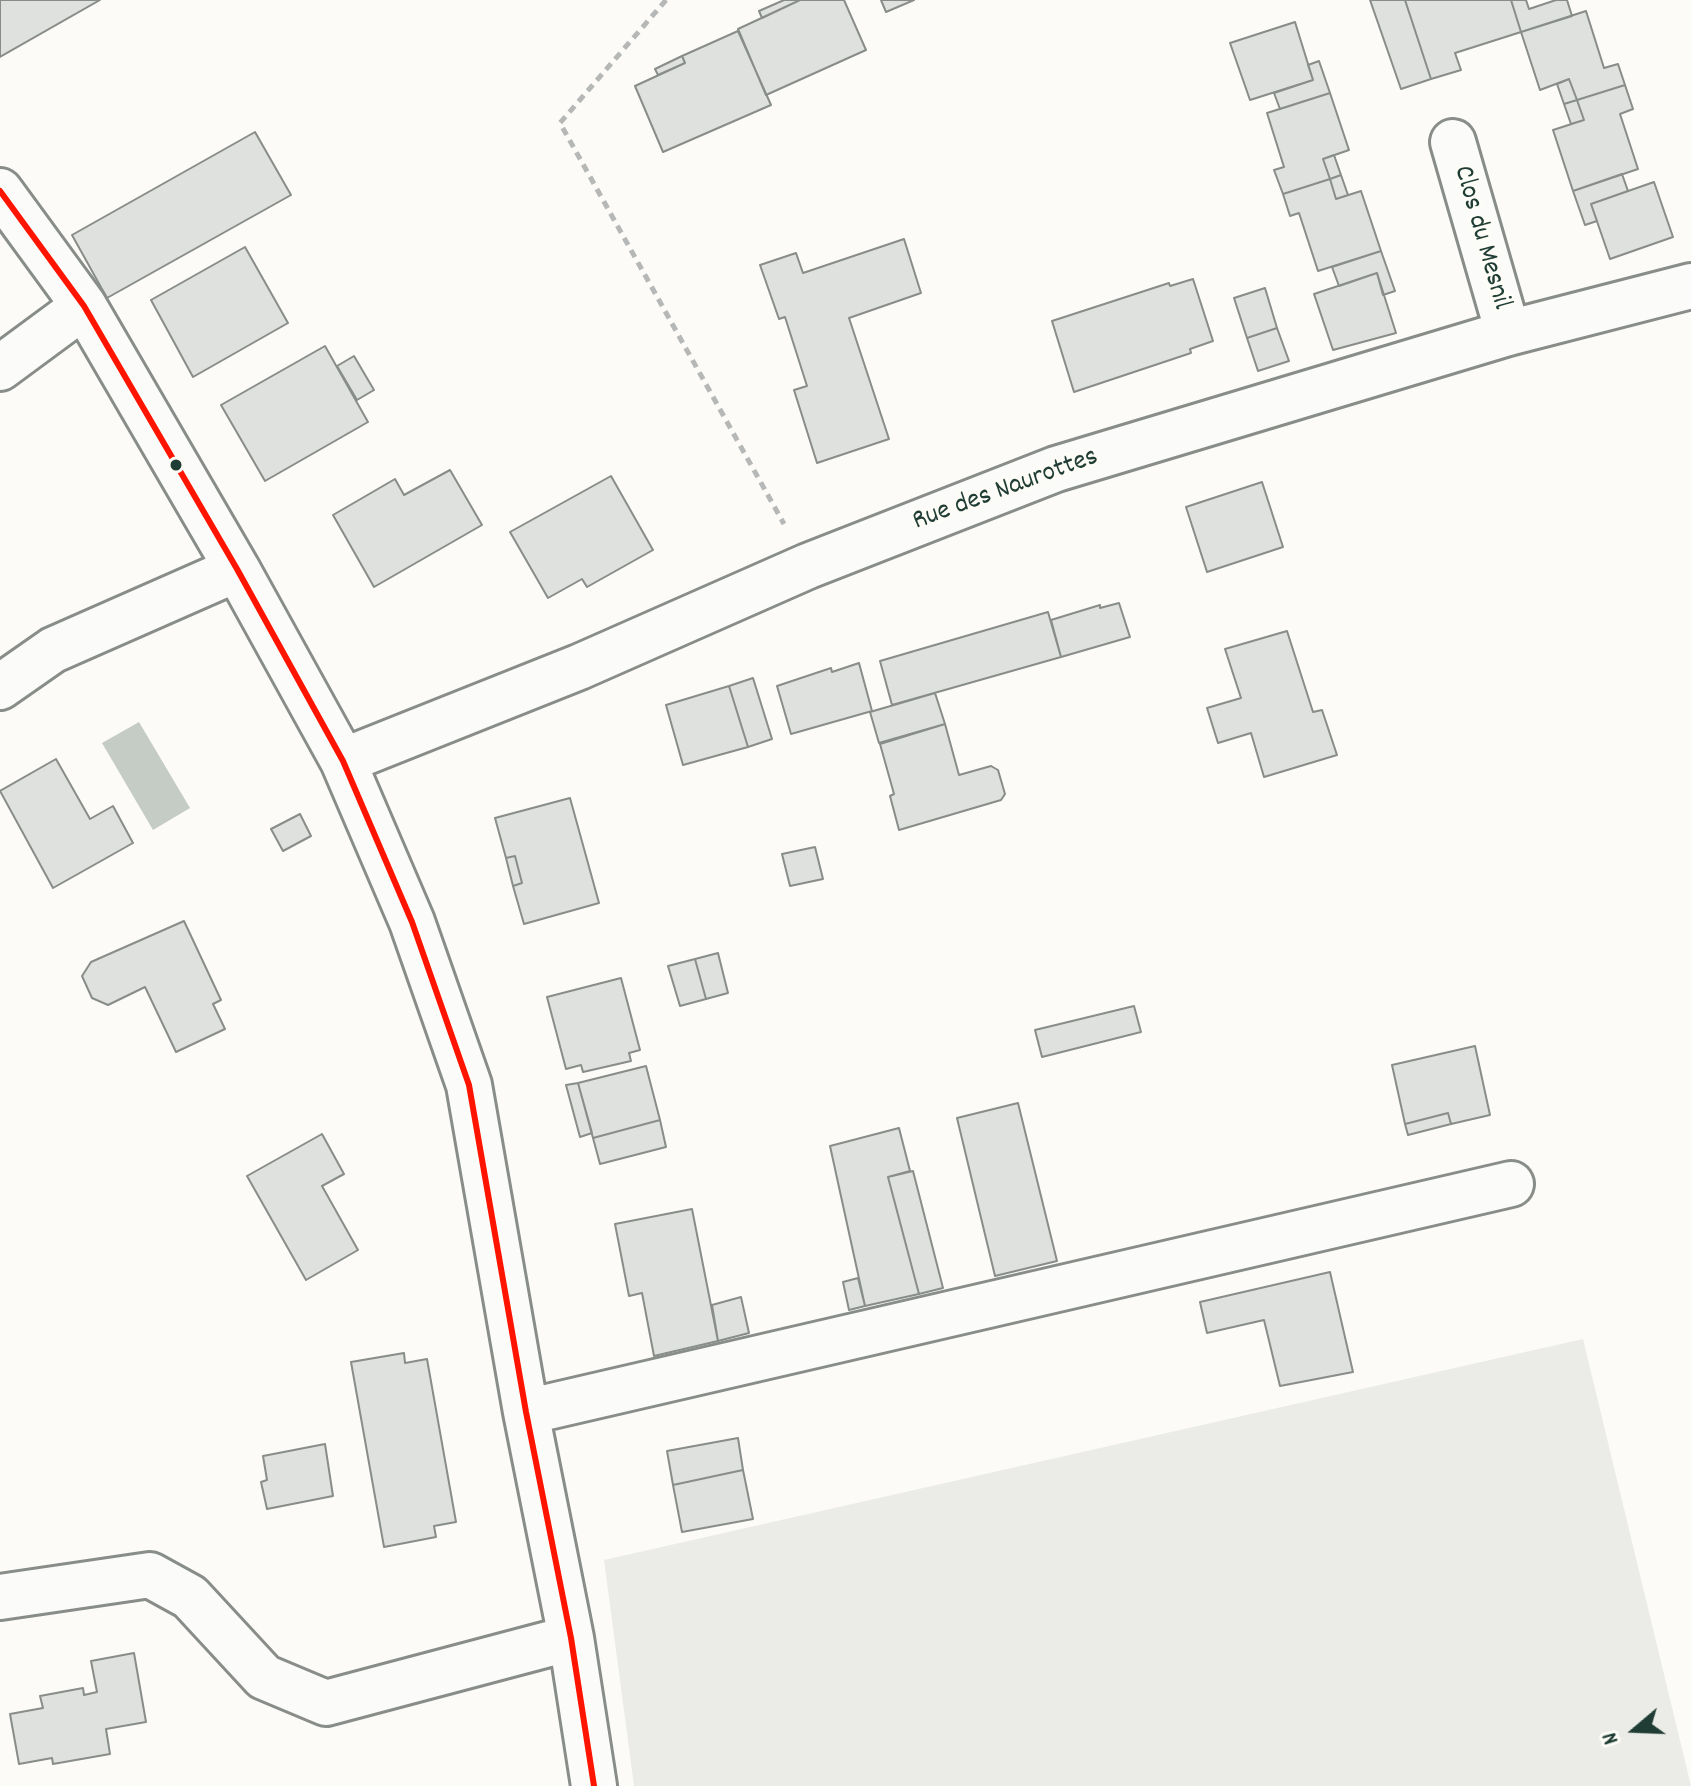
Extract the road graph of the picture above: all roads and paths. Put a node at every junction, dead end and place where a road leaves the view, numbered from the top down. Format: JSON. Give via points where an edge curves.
{"nodes":[{"id":1,"x":666,"y":0,"type":"edge"},
{"id":2,"x":1453,"y":142,"type":"dead end"},
{"id":3,"x":0,"y":191,"type":"edge"},
{"id":4,"x":1691,"y":286,"type":"edge"},
{"id":5,"x":84,"y":306,"type":"junction"},
{"id":6,"x":1508,"y":333,"type":"junction"},
{"id":7,"x":0,"y":368,"type":"edge"},
{"id":8,"x":808,"y":566,"type":"junction"},
{"id":9,"x":237,"y":569,"type":"junction"},
{"id":10,"x":0,"y":687,"type":"edge"},
{"id":11,"x":343,"y":761,"type":"junction"},
{"id":12,"x":1511,"y":1184,"type":"dead end"},
{"id":13,"x":526,"y":1412,"type":"junction"},
{"id":14,"x":0,"y":1597,"type":"edge"},
{"id":15,"x":571,"y":1638,"type":"junction"},
{"id":16,"x":594,"y":1786,"type":"edge"}],
"edges":[{"from":1,"to":8,"type":"path","via":[[560,123]]},
{"from":2,"to":6,"type":"street","name":"Clos du Mesnil"},
{"from":3,"to":5,"type":"street"},
{"from":4,"to":6,"type":"street","name":"Rue des Naurottes"},
{"from":5,"to":7,"type":"street"},
{"from":5,"to":9,"type":"street"},
{"from":6,"to":8,"type":"street","name":"Rue des Naurottes","via":[[1056,469]]},
{"from":8,"to":11,"type":"street","name":"Rue des Naurottes","via":[[579,667]]},
{"from":9,"to":10,"type":"street","via":[[53,650]]},
{"from":9,"to":11,"type":"street"},
{"from":11,"to":13,"type":"street","via":[[412,922],[469,1085]]},
{"from":12,"to":13,"type":"street"},
{"from":13,"to":15,"type":"street"},
{"from":14,"to":15,"type":"street","via":[[150,1575],[190,1597],[264,1677],[326,1703]]},
{"from":15,"to":16,"type":"street"}]}
